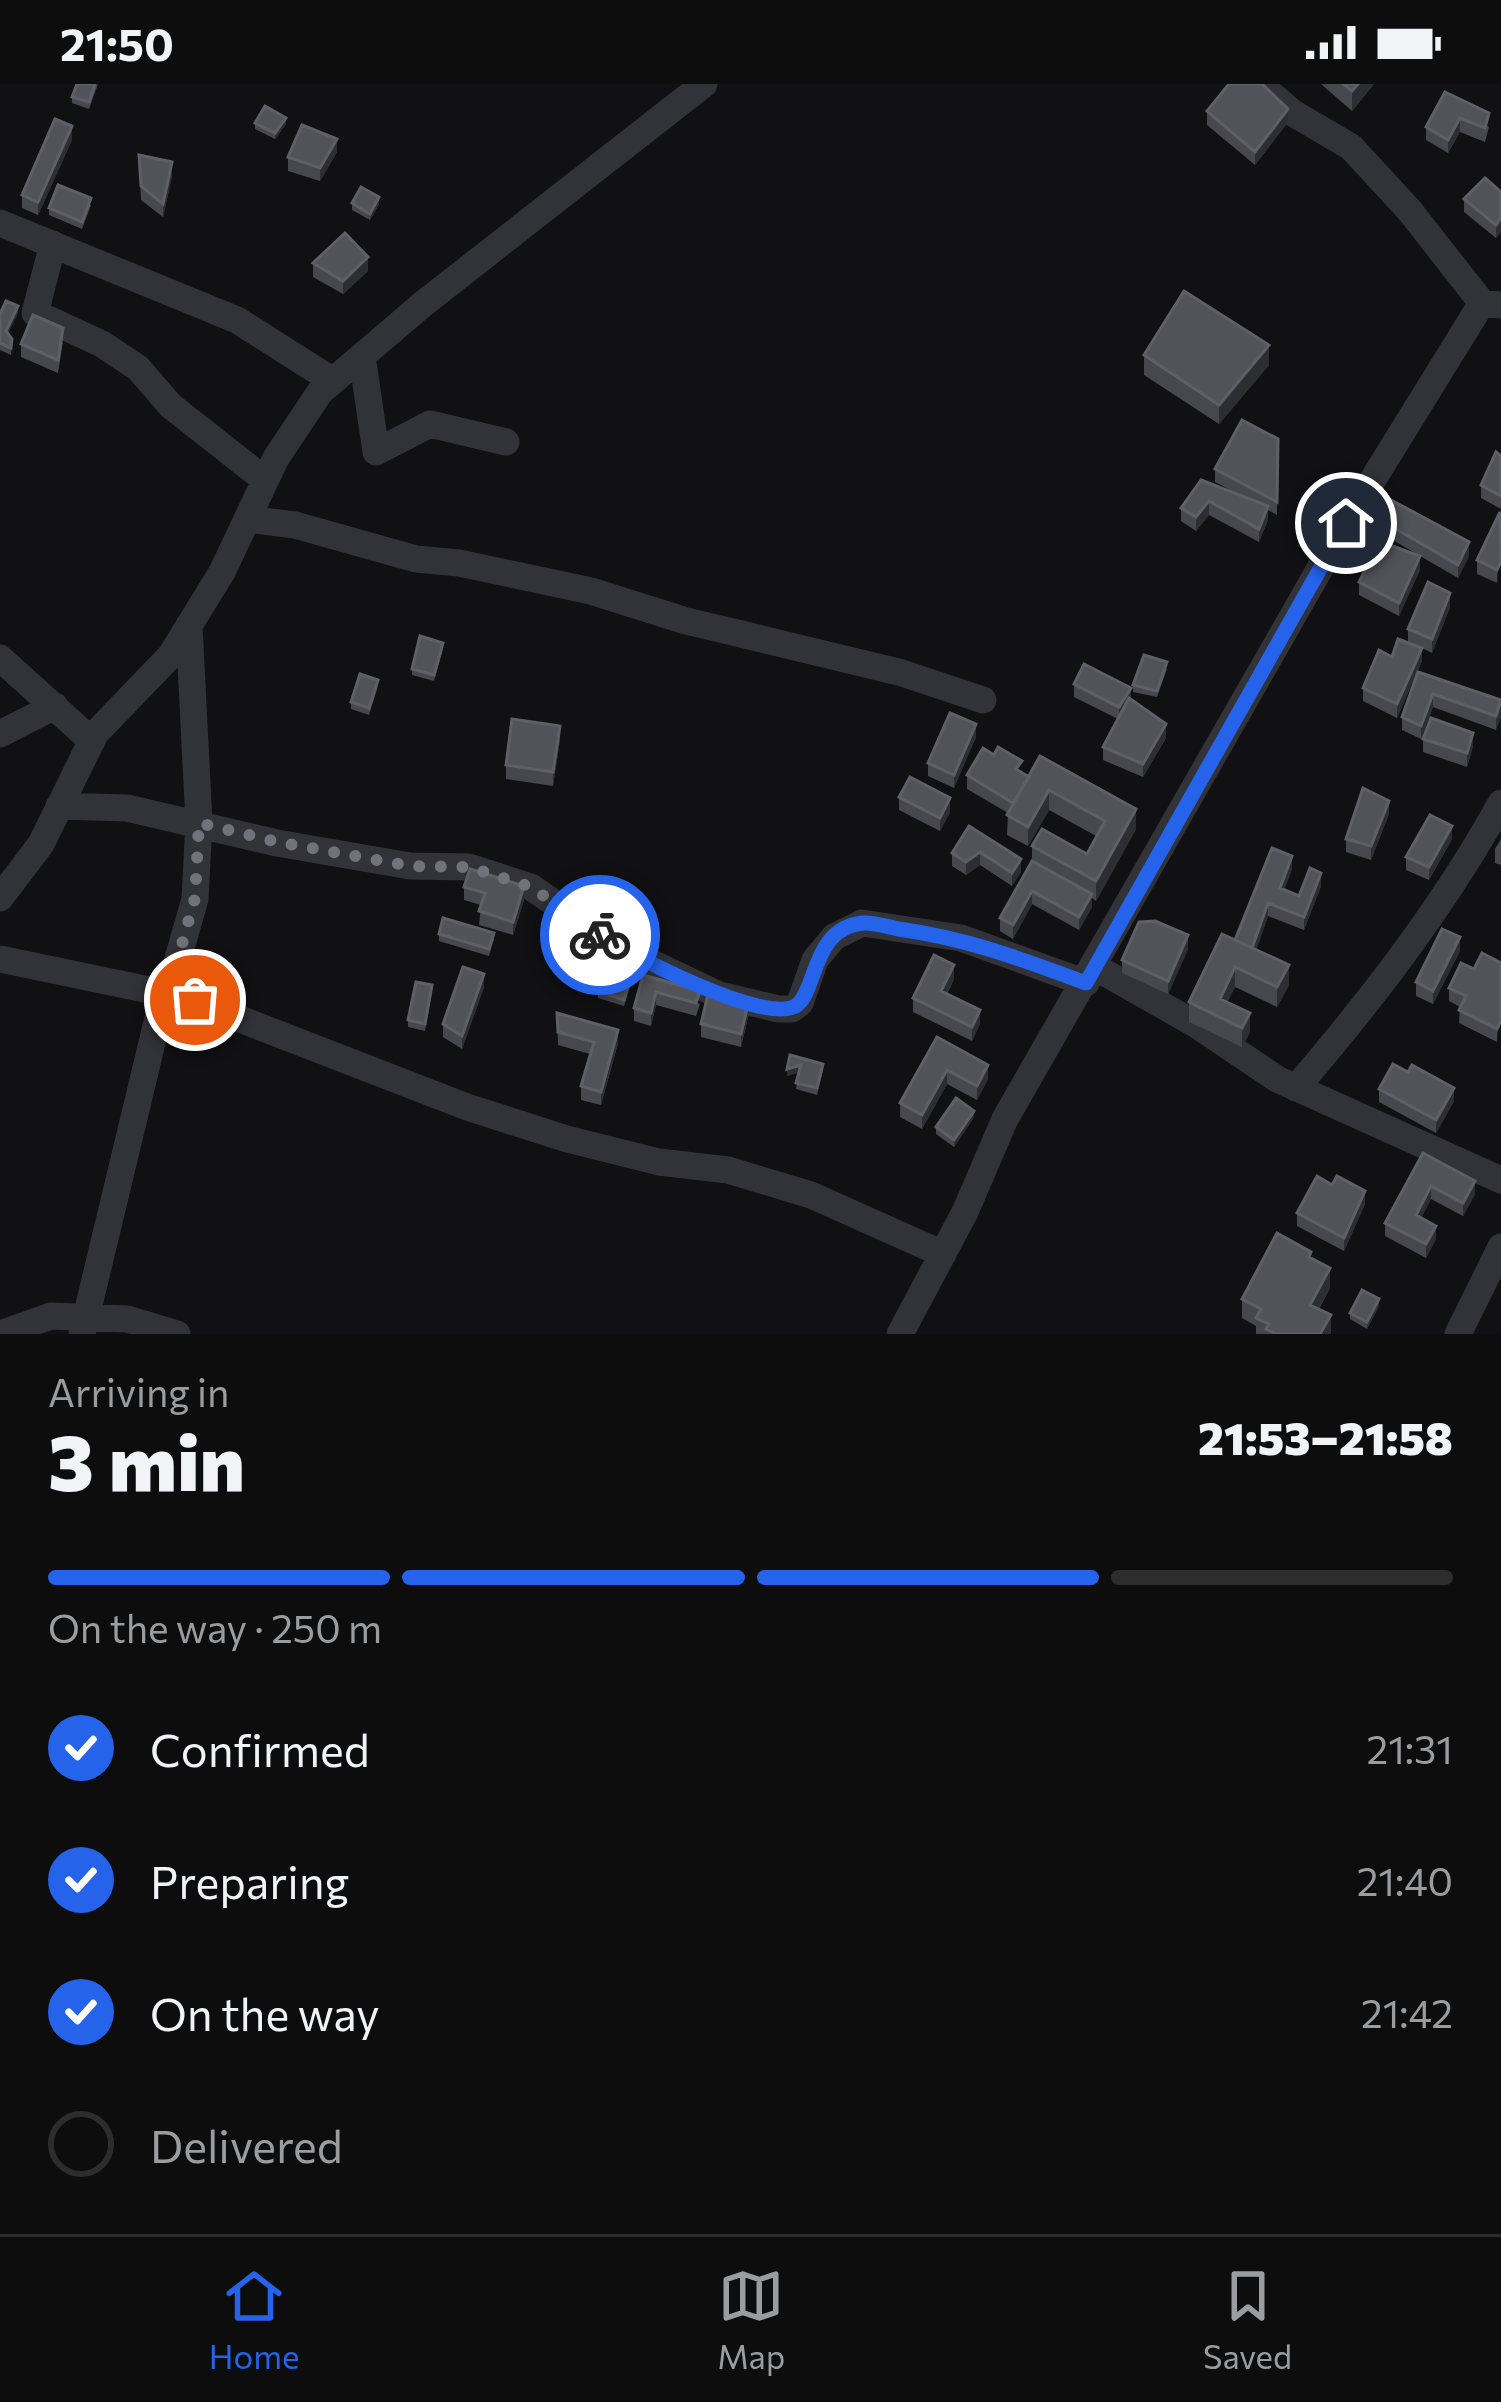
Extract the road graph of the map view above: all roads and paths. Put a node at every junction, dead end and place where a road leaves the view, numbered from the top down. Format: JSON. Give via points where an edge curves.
{"nodes":[{"id":1,"x":704,"y":84,"type":"edge"},
{"id":2,"x":1259,"y":84,"type":"edge"},
{"id":3,"x":0,"y":223,"type":"edge"},
{"id":4,"x":52,"y":244,"type":"junction"},
{"id":5,"x":1492,"y":304,"type":"edge"},
{"id":6,"x":362,"y":356,"type":"junction"},
{"id":7,"x":333,"y":381,"type":"junction"},
{"id":8,"x":506,"y":442,"type":"dead end"},
{"id":9,"x":265,"y":480,"type":"junction"},
{"id":10,"x":247,"y":519,"type":"junction"},
{"id":11,"x":189,"y":626,"type":"junction"},
{"id":12,"x":0,"y":658,"type":"edge"},
{"id":13,"x":983,"y":700,"type":"dead end"},
{"id":14,"x":55,"y":706,"type":"junction"},
{"id":15,"x":0,"y":734,"type":"edge"},
{"id":16,"x":92,"y":741,"type":"junction"},
{"id":17,"x":1501,"y":803,"type":"edge"},
{"id":18,"x":59,"y":806,"type":"junction"},
{"id":19,"x":199,"y":823,"type":"junction"},
{"id":20,"x":0,"y":898,"type":"edge"},
{"id":21,"x":0,"y":959,"type":"edge"},
{"id":22,"x":1091,"y":975,"type":"junction"},
{"id":23,"x":164,"y":993,"type":"junction"},
{"id":24,"x":193,"y":1006,"type":"junction"},
{"id":25,"x":1297,"y":1088,"type":"junction"},
{"id":26,"x":1501,"y":1180,"type":"edge"},
{"id":27,"x":1501,"y":1246,"type":"edge"},
{"id":28,"x":943,"y":1254,"type":"junction"},
{"id":29,"x":84,"y":1326,"type":"edge"},
{"id":30,"x":0,"y":1334,"type":"edge"},
{"id":31,"x":177,"y":1334,"type":"edge"},
{"id":32,"x":900,"y":1334,"type":"edge"},
{"id":33,"x":1458,"y":1334,"type":"edge"}],
"edges":[{"from":1,"to":6,"type":"street"},
{"from":2,"to":5,"type":"street","via":[[1351,147]]},
{"from":3,"to":4,"type":"street"},
{"from":4,"to":7,"type":"street","via":[[237,320]]},
{"from":4,"to":9,"type":"street","via":[[35,313],[138,368],[171,406]]},
{"from":5,"to":22,"type":"street","via":[[1346,523]]},
{"from":6,"to":7,"type":"street"},
{"from":6,"to":8,"type":"street","via":[[376,452],[430,424]]},
{"from":7,"to":9,"type":"street"},
{"from":9,"to":10,"type":"street"},
{"from":10,"to":11,"type":"street"},
{"from":10,"to":13,"type":"street","via":[[591,591]]},
{"from":11,"to":16,"type":"street"},
{"from":11,"to":19,"type":"street"},
{"from":12,"to":14,"type":"street"},
{"from":14,"to":15,"type":"street"},
{"from":14,"to":16,"type":"street"},
{"from":16,"to":18,"type":"street"},
{"from":17,"to":25,"type":"street","via":[[1464,869]]},
{"from":18,"to":19,"type":"street","via":[[128,808]]},
{"from":18,"to":20,"type":"street"},
{"from":19,"to":22,"type":"street","via":[[410,866],[469,867],[531,887],[616,946],[719,995],[779,1009],[800,1003],[815,960],[834,937],[862,923],[961,938]]},
{"from":19,"to":24,"type":"street","via":[[195,898],[175,969]]},
{"from":21,"to":23,"type":"street"},
{"from":22,"to":25,"type":"street","via":[[1197,1024]]},
{"from":22,"to":28,"type":"street","via":[[1005,1119]]},
{"from":23,"to":24,"type":"street"},
{"from":23,"to":29,"type":"street"},
{"from":24,"to":28,"type":"street","via":[[567,1139],[812,1195]]},
{"from":25,"to":26,"type":"street"},
{"from":27,"to":33,"type":"street"},
{"from":28,"to":32,"type":"street"},
{"from":29,"to":30,"type":"street","via":[[51,1316]]},
{"from":29,"to":31,"type":"street","via":[[127,1319]]}]}
